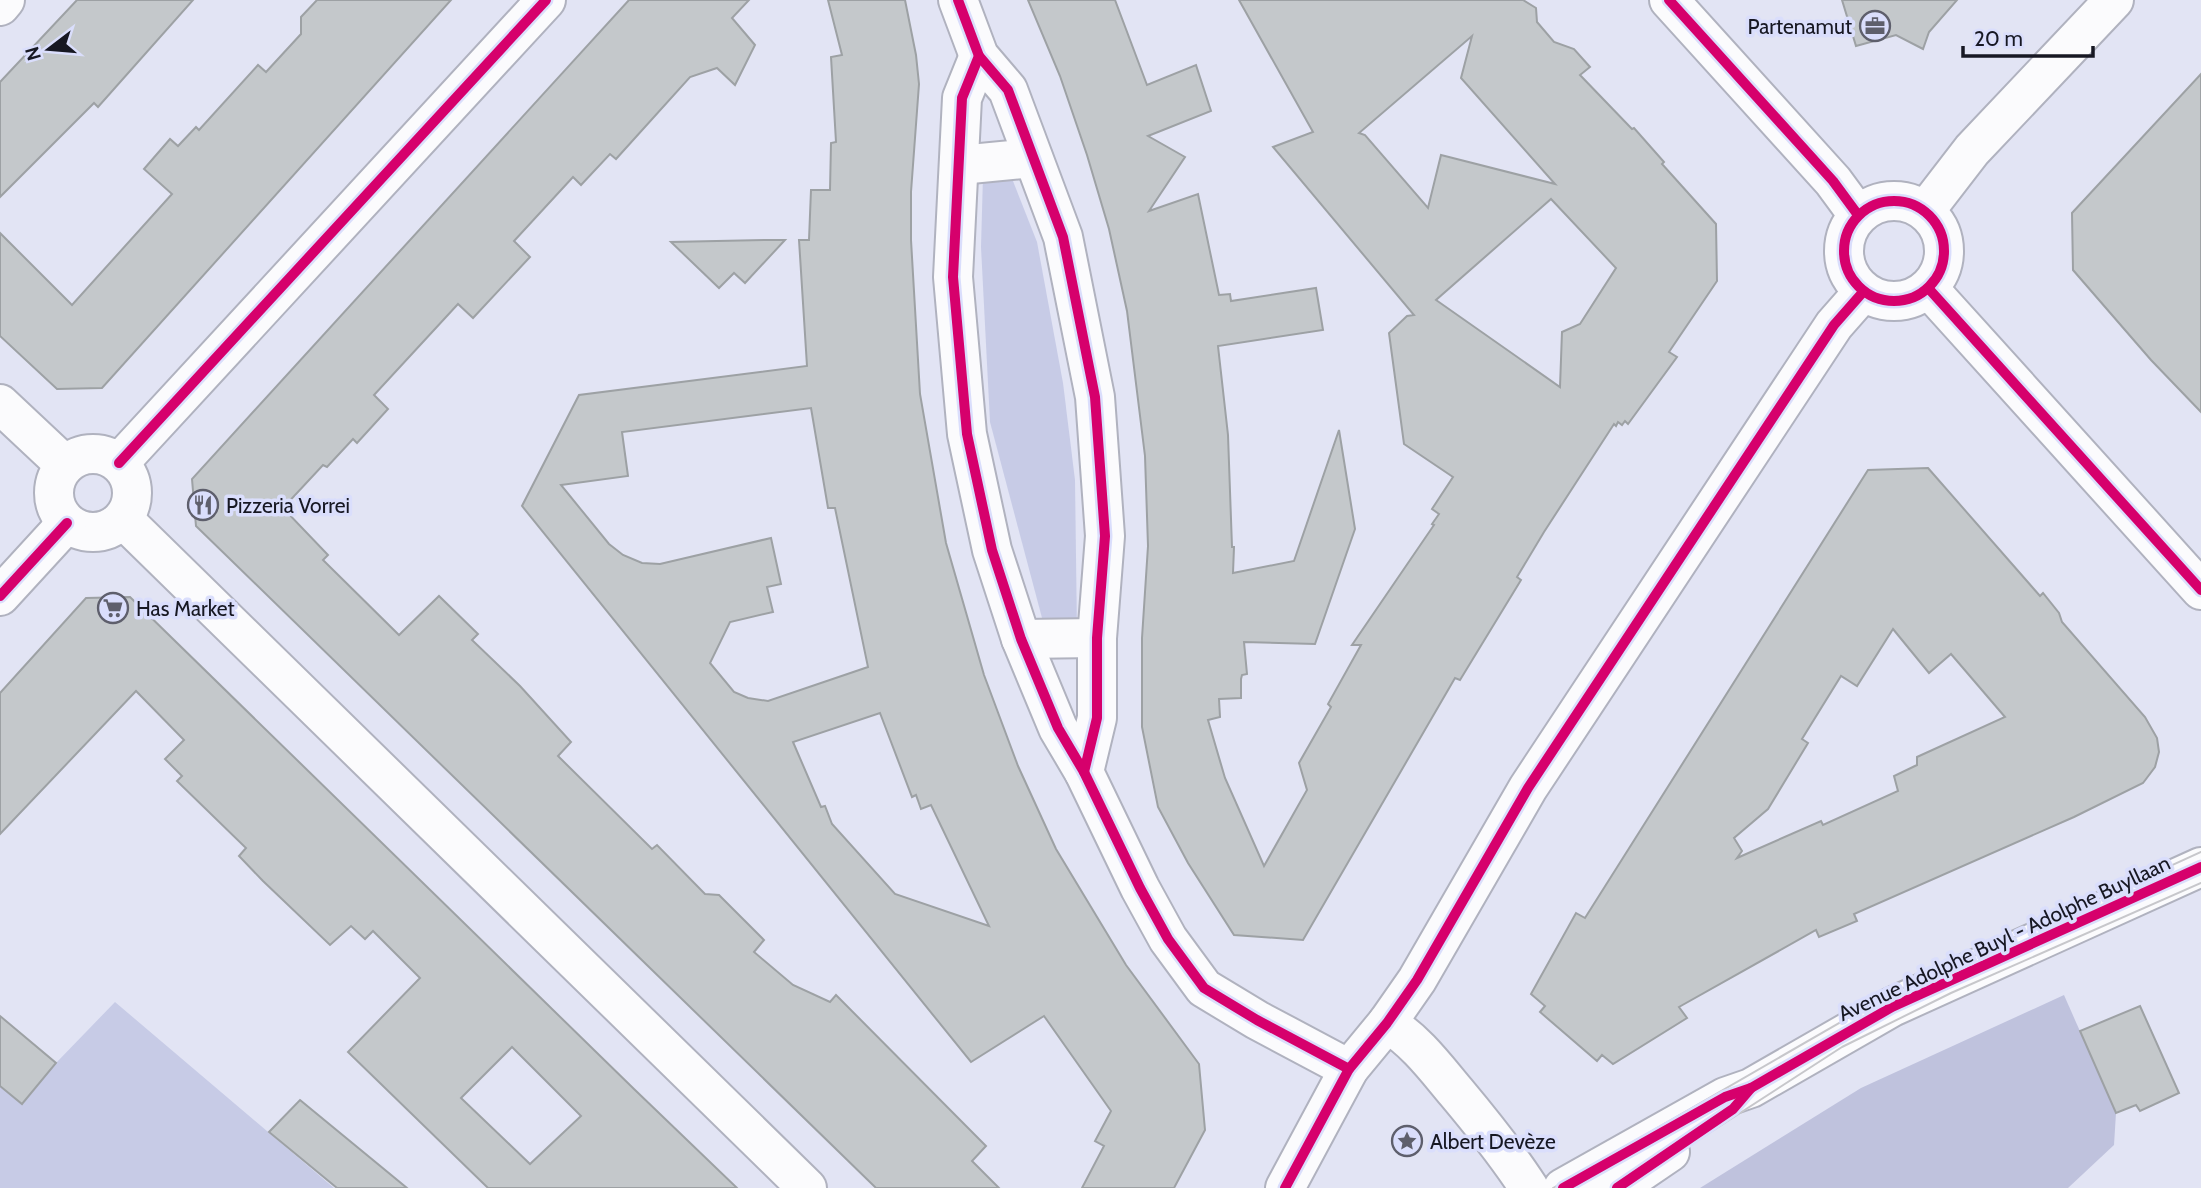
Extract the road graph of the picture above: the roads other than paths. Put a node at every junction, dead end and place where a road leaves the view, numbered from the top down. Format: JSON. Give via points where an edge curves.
{"nodes":[{"id":1,"x":5,"y":0,"type":"edge"},
{"id":2,"x":546,"y":0,"type":"edge"},
{"id":3,"x":958,"y":0,"type":"edge"},
{"id":4,"x":1669,"y":0,"type":"edge"},
{"id":5,"x":2114,"y":0,"type":"edge"},
{"id":6,"x":0,"y":6,"type":"edge"},
{"id":7,"x":979,"y":56,"type":"junction"},
{"id":8,"x":1033,"y":158,"type":"junction"},
{"id":9,"x":960,"y":165,"type":"junction"},
{"id":10,"x":1926,"y":211,"type":"junction"},
{"id":11,"x":1858,"y":215,"type":"junction"},
{"id":12,"x":1929,"y":289,"type":"junction"},
{"id":13,"x":1863,"y":292,"type":"junction"},
{"id":14,"x":0,"y":404,"type":"edge"},
{"id":15,"x":119,"y":463,"type":"junction"},
{"id":16,"x":65,"y":465,"type":"junction"},
{"id":17,"x":123,"y":519,"type":"junction"},
{"id":18,"x":66,"y":523,"type":"junction"},
{"id":19,"x":2201,"y":590,"type":"edge"},
{"id":20,"x":0,"y":596,"type":"edge"},
{"id":21,"x":1097,"y":638,"type":"junction"},
{"id":22,"x":1021,"y":639,"type":"junction"},
{"id":23,"x":1084,"y":772,"type":"junction"},
{"id":24,"x":2201,"y":867,"type":"edge"},
{"id":25,"x":1387,"y":1023,"type":"junction"},
{"id":26,"x":1349,"y":1069,"type":"junction"},
{"id":27,"x":1751,"y":1088,"type":"junction"},
{"id":28,"x":807,"y":1188,"type":"edge"},
{"id":29,"x":1285,"y":1188,"type":"edge"},
{"id":30,"x":1529,"y":1188,"type":"edge"},
{"id":31,"x":1563,"y":1188,"type":"edge"},
{"id":32,"x":1617,"y":1188,"type":"edge"}],
"edges":[{"from":1,"to":6,"type":"street"},
{"from":2,"to":15,"type":"street"},
{"from":3,"to":7,"type":"street"},
{"from":4,"to":11,"type":"street","via":[[1833,181]]},
{"from":5,"to":10,"type":"street","via":[[1964,158]]},
{"from":7,"to":8,"type":"street","via":[[1008,90]]},
{"from":7,"to":9,"type":"street","via":[[962,98]]},
{"from":8,"to":9,"type":"street"},
{"from":8,"to":21,"type":"street","via":[[1063,237],[1095,397],[1105,536]]},
{"from":9,"to":22,"type":"street","via":[[953,277],[967,434],[992,550]]},
{"from":10,"to":11,"type":"street","via":[[1898,200],[1870,206]]},
{"from":10,"to":12,"type":"street","via":[[1939,228],[1945,249],[1941,271]]},
{"from":11,"to":13,"type":"street","via":[[1847,233],[1843,254],[1849,275]]},
{"from":12,"to":13,"type":"street","via":[[1897,302]]},
{"from":12,"to":19,"type":"street"},
{"from":13,"to":25,"type":"street","via":[[1834,325],[1528,789],[1417,980]]},
{"from":14,"to":16,"type":"street"},
{"from":15,"to":16,"type":"street","via":[[92,454]]},
{"from":15,"to":17,"type":"street","via":[[132,490]]},
{"from":16,"to":18,"type":"street","via":[[56,481],[54,499]]},
{"from":17,"to":18,"type":"street","via":[[108,530],[90,533]]},
{"from":17,"to":28,"type":"street"},
{"from":18,"to":20,"type":"street"},
{"from":21,"to":22,"type":"street"},
{"from":21,"to":23,"type":"street","via":[[1097,718]]},
{"from":22,"to":23,"type":"street","via":[[1058,728]]},
{"from":23,"to":26,"type":"street","via":[[1168,939],[1204,988]]},
{"from":24,"to":27,"type":"street","name":"Avenue Adolphe Buyl - Adolphe Buyllaan","via":[[1892,1007]]},
{"from":25,"to":26,"type":"street"},
{"from":25,"to":30,"type":"street","via":[[1427,1057]]},
{"from":26,"to":29,"type":"street"},
{"from":27,"to":31,"type":"street","name":"Avenue Adolphe Buyl - Adolphe Buyllaan","via":[[1725,1097]]},
{"from":27,"to":32,"type":"street","name":"Avenue Adolphe Buyl - Adolphe Buyllaan","via":[[1732,1109]]}]}
